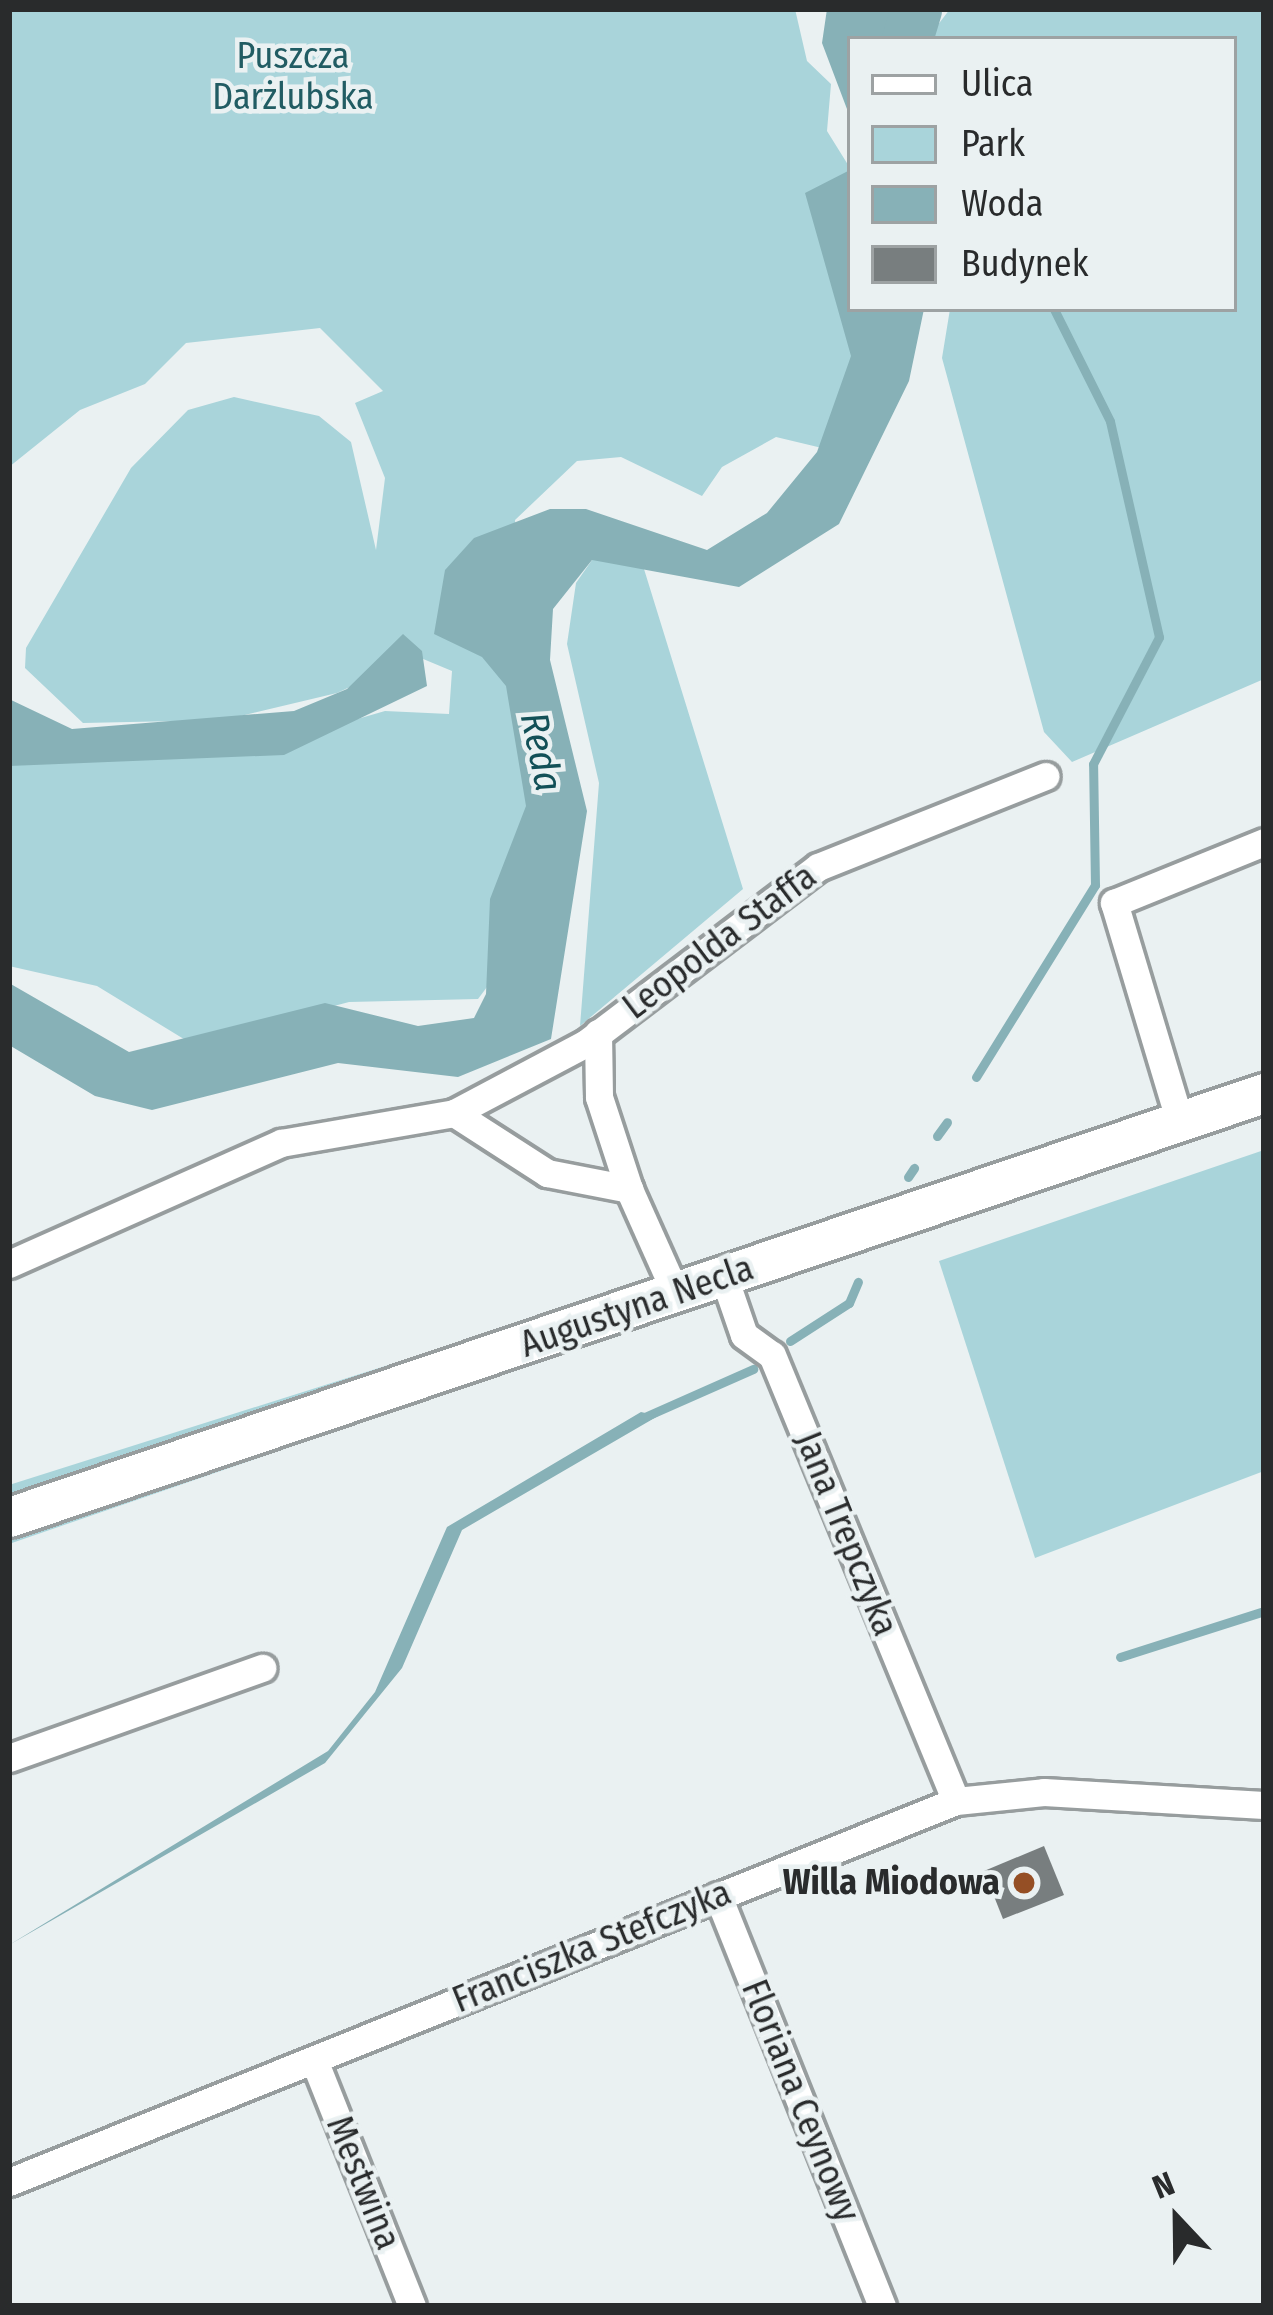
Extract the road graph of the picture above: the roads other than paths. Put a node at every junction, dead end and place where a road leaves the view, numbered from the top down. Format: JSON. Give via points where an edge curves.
{"nodes":[{"id":1,"x":1046,"y":776,"type":"dead end"},
{"id":2,"x":1264,"y":842,"type":"edge"},
{"id":3,"x":598,"y":1033,"type":"junction"},
{"id":4,"x":1264,"y":1093,"type":"edge"},
{"id":5,"x":454,"y":1114,"type":"junction"},
{"id":6,"x":1179,"y":1119,"type":"junction"},
{"id":7,"x":629,"y":1189,"type":"junction"},
{"id":8,"x":9,"y":1264,"type":"edge"},
{"id":9,"x":724,"y":1277,"type":"junction"},
{"id":10,"x":676,"y":1294,"type":"junction"},
{"id":11,"x":9,"y":1516,"type":"edge"},
{"id":12,"x":262,"y":1668,"type":"dead end"},
{"id":13,"x":9,"y":1758,"type":"edge"},
{"id":14,"x":956,"y":1802,"type":"junction"},
{"id":15,"x":1264,"y":1804,"type":"edge"},
{"id":16,"x":718,"y":1896,"type":"junction"},
{"id":17,"x":314,"y":2060,"type":"junction"},
{"id":18,"x":9,"y":2182,"type":"edge"},
{"id":19,"x":412,"y":2306,"type":"edge"},
{"id":20,"x":882,"y":2306,"type":"edge"}],
"edges":[{"from":1,"to":3,"type":"street","name":"Leopolda Staffa","via":[[818,867]]},
{"from":2,"to":6,"type":"street","via":[[1114,903]]},
{"from":3,"to":5,"type":"street","name":"Leopolda Staffa"},
{"from":3,"to":7,"type":"street","name":"Leopolda Staffa","via":[[599,1096]]},
{"from":4,"to":6,"type":"main road","name":"Augustyna Necla"},
{"from":5,"to":7,"type":"street","via":[[547,1173]]},
{"from":5,"to":8,"type":"street","name":"Leopolda Staffa","via":[[281,1143]]},
{"from":6,"to":9,"type":"main road","name":"Augustyna Necla"},
{"from":7,"to":10,"type":"street","name":"Leopolda Staffa"},
{"from":9,"to":10,"type":"main road","name":"Augustyna Necla"},
{"from":9,"to":14,"type":"street","name":"Jana Trepczyka","via":[[744,1335],[772,1355]]},
{"from":10,"to":11,"type":"main road","name":"Augustyna Necla"},
{"from":12,"to":13,"type":"street"},
{"from":14,"to":15,"type":"street","name":"Franciszka Stefczyka","via":[[1044,1792]]},
{"from":14,"to":16,"type":"street","name":"Franciszka Stefczyka"},
{"from":16,"to":17,"type":"street","name":"Franciszka Stefczyka"},
{"from":16,"to":20,"type":"street","name":"Floriana Ceynowy"},
{"from":17,"to":18,"type":"street","name":"Franciszka Stefczyka"},
{"from":17,"to":19,"type":"street","name":"Mestwina"}]}
